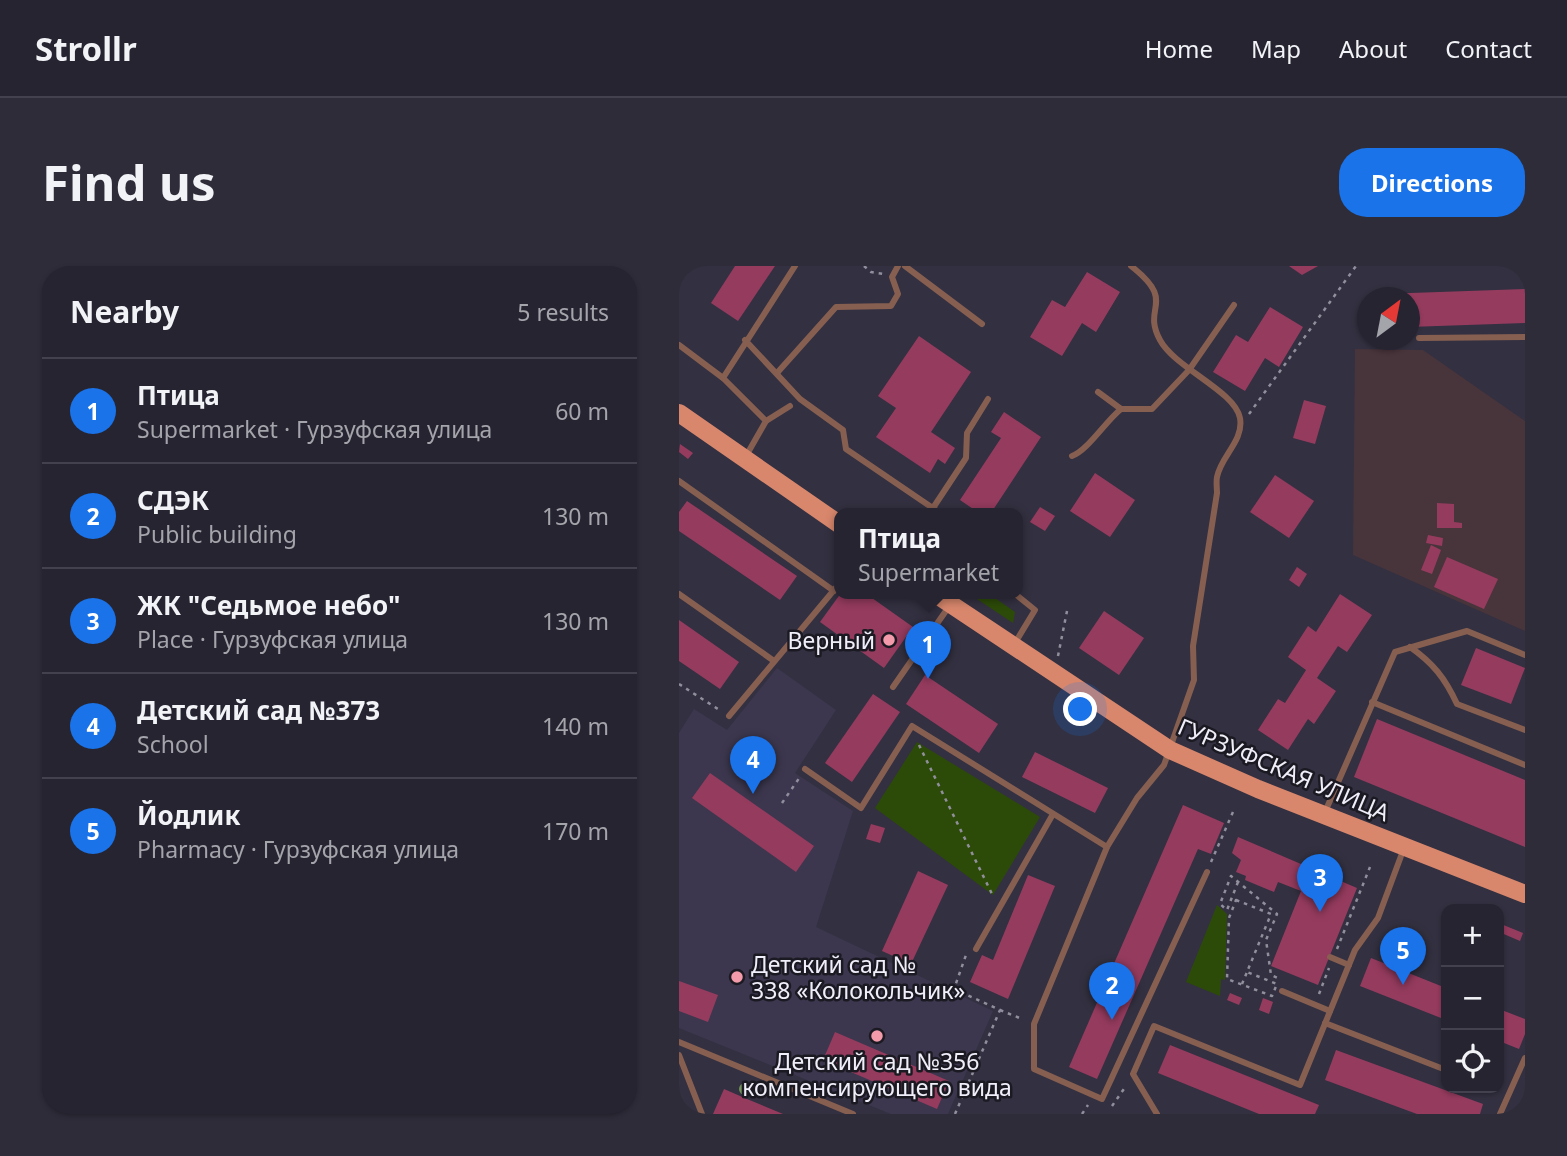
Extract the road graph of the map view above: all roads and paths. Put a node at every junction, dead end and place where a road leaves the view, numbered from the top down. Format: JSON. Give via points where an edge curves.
{"nodes":[{"id":1,"x":795,"y":266,"type":"edge"},
{"id":2,"x":864,"y":266,"type":"edge"},
{"id":3,"x":898,"y":266,"type":"edge"},
{"id":4,"x":905,"y":266,"type":"edge"},
{"id":5,"x":1131,"y":266,"type":"edge"},
{"id":6,"x":1356,"y":266,"type":"edge"},
{"id":7,"x":892,"y":276,"type":"junction"},
{"id":8,"x":1234,"y":305,"type":"dead end"},
{"id":9,"x":982,"y":324,"type":"dead end"},
{"id":10,"x":1525,"y":337,"type":"edge"},
{"id":11,"x":1420,"y":338,"type":"edge"},
{"id":12,"x":745,"y":340,"type":"junction"},
{"id":13,"x":679,"y":345,"type":"edge"},
{"id":14,"x":1189,"y":370,"type":"junction"},
{"id":15,"x":777,"y":373,"type":"junction"},
{"id":16,"x":723,"y":377,"type":"junction"},
{"id":17,"x":1098,"y":392,"type":"dead end"},
{"id":18,"x":988,"y":399,"type":"dead end"},
{"id":19,"x":790,"y":406,"type":"dead end"},
{"id":20,"x":1121,"y":409,"type":"junction"},
{"id":21,"x":679,"y":413,"type":"edge"},
{"id":22,"x":766,"y":421,"type":"junction"},
{"id":23,"x":1241,"y":425,"type":"junction"},
{"id":24,"x":1072,"y":456,"type":"dead end"},
{"id":25,"x":745,"y":458,"type":"junction"},
{"id":26,"x":679,"y":481,"type":"edge"},
{"id":27,"x":933,"y":508,"type":"joint"},
{"id":28,"x":834,"y":520,"type":"edge"},
{"id":29,"x":834,"y":591,"type":"joint"},
{"id":30,"x":679,"y":594,"type":"edge"},
{"id":31,"x":943,"y":599,"type":"edge"},
{"id":32,"x":1021,"y":599,"type":"edge"},
{"id":33,"x":950,"y":604,"type":"junction"},
{"id":34,"x":1068,"y":606,"type":"dead end"},
{"id":35,"x":1410,"y":647,"type":"junction"},
{"id":36,"x":1013,"y":648,"type":"junction"},
{"id":37,"x":1525,"y":655,"type":"edge"},
{"id":38,"x":1058,"y":656,"type":"dead end"},
{"id":39,"x":773,"y":661,"type":"junction"},
{"id":40,"x":679,"y":684,"type":"edge"},
{"id":41,"x":893,"y":687,"type":"dead end"},
{"id":42,"x":1372,"y":702,"type":"junction"},
{"id":43,"x":729,"y":716,"type":"joint"},
{"id":44,"x":912,"y":726,"type":"junction"},
{"id":45,"x":1525,"y":730,"type":"edge"},
{"id":46,"x":1170,"y":750,"type":"junction"},
{"id":47,"x":1525,"y":765,"type":"edge"},
{"id":48,"x":805,"y":769,"type":"joint"},
{"id":49,"x":782,"y":803,"type":"dead end"},
{"id":50,"x":1233,"y":812,"type":"dead end"},
{"id":51,"x":1325,"y":813,"type":"junction"},
{"id":52,"x":1053,"y":814,"type":"junction"},
{"id":53,"x":1405,"y":846,"type":"junction"},
{"id":54,"x":1107,"y":847,"type":"junction"},
{"id":55,"x":1370,"y":867,"type":"dead end"},
{"id":56,"x":1207,"y":872,"type":"joint"},
{"id":57,"x":1238,"y":882,"type":"junction"},
{"id":58,"x":1525,"y":894,"type":"edge"},
{"id":59,"x":999,"y":908,"type":"junction"},
{"id":60,"x":976,"y":949,"type":"joint"},
{"id":61,"x":1331,"y":958,"type":"junction"},
{"id":62,"x":1349,"y":965,"type":"junction"},
{"id":63,"x":1247,"y":972,"type":"junction"},
{"id":64,"x":1271,"y":975,"type":"dead end"},
{"id":65,"x":1242,"y":984,"type":"junction"},
{"id":66,"x":1282,"y":991,"type":"dead end"},
{"id":67,"x":1319,"y":994,"type":"dead end"},
{"id":68,"x":1000,"y":1010,"type":"junction"},
{"id":69,"x":1330,"y":1011,"type":"junction"},
{"id":70,"x":1325,"y":1023,"type":"junction"},
{"id":71,"x":1034,"y":1024,"type":"junction"},
{"id":72,"x":679,"y":1042,"type":"edge"},
{"id":73,"x":679,"y":1055,"type":"edge"},
{"id":74,"x":1525,"y":1058,"type":"edge"},
{"id":75,"x":1441,"y":1068,"type":"edge"},
{"id":76,"x":1133,"y":1074,"type":"junction"},
{"id":77,"x":830,"y":1105,"type":"junction"},
{"id":78,"x":1113,"y":1106,"type":"dead end"},
{"id":79,"x":702,"y":1114,"type":"edge"},
{"id":80,"x":835,"y":1114,"type":"edge"},
{"id":81,"x":853,"y":1114,"type":"edge"},
{"id":82,"x":955,"y":1114,"type":"edge"},
{"id":83,"x":1157,"y":1114,"type":"edge"},
{"id":84,"x":1500,"y":1114,"type":"edge"}],
"edges":[{"from":1,"to":12,"type":"lane"},
{"from":2,"to":7,"type":"path"},
{"from":3,"to":7,"type":"lane"},
{"from":4,"to":9,"type":"lane"},
{"from":5,"to":14,"type":"lane","via":[[1157,292],[1156,330],[1161,342]]},
{"from":6,"to":23,"type":"path"},
{"from":7,"to":15,"type":"lane","via":[[898,295],[891,306],[836,307]]},
{"from":8,"to":14,"type":"lane"},
{"from":10,"to":11,"type":"lane"},
{"from":12,"to":15,"type":"lane"},
{"from":12,"to":16,"type":"lane"},
{"from":13,"to":16,"type":"lane"},
{"from":14,"to":20,"type":"lane","via":[[1152,409]]},
{"from":14,"to":23,"type":"lane","via":[[1231,403]]},
{"from":15,"to":27,"type":"lane","via":[[800,399],[843,430],[846,449]]},
{"from":16,"to":22,"type":"lane"},
{"from":17,"to":20,"type":"lane"},
{"from":18,"to":27,"type":"lane","via":[[967,433],[966,458]]},
{"from":19,"to":22,"type":"lane"},
{"from":20,"to":24,"type":"lane","via":[[1082,452]]},
{"from":21,"to":25,"type":"main road"},
{"from":22,"to":25,"type":"lane"},
{"from":23,"to":46,"type":"lane","via":[[1217,477],[1193,646],[1194,680]]},
{"from":25,"to":28,"type":"main road"},
{"from":26,"to":29,"type":"lane"},
{"from":29,"to":39,"type":"lane"},
{"from":30,"to":39,"type":"lane"},
{"from":31,"to":33,"type":"main road","name":"ГУРЗУФСКАЯ УЛИЦА"},
{"from":32,"to":36,"type":"lane","via":[[1035,610]]},
{"from":33,"to":36,"type":"main road","name":"ГУРЗУФСКАЯ УЛИЦА"},
{"from":33,"to":41,"type":"lane"},
{"from":34,"to":38,"type":"path"},
{"from":35,"to":37,"type":"lane","via":[[1467,631]]},
{"from":35,"to":42,"type":"lane","via":[[1395,652]]},
{"from":35,"to":45,"type":"lane","via":[[1434,664],[1457,704]]},
{"from":36,"to":46,"type":"main road","name":"ГУРЗУФСКАЯ УЛИЦА"},
{"from":39,"to":43,"type":"lane"},
{"from":40,"to":43,"type":"path"},
{"from":42,"to":47,"type":"lane"},
{"from":42,"to":51,"type":"lane"},
{"from":44,"to":48,"type":"lane","via":[[861,808]]},
{"from":44,"to":52,"type":"lane"},
{"from":44,"to":59,"type":"path"},
{"from":46,"to":51,"type":"main road","name":"ГУРЗУФСКАЯ УЛИЦА"},
{"from":46,"to":54,"type":"lane"},
{"from":48,"to":49,"type":"path"},
{"from":50,"to":56,"type":"path"},
{"from":51,"to":53,"type":"main road","name":"ГУРЗУФСКАЯ УЛИЦА"},
{"from":52,"to":54,"type":"lane"},
{"from":52,"to":59,"type":"lane"},
{"from":53,"to":58,"type":"main road","name":"ГУРЗУФСКАЯ УЛИЦА"},
{"from":53,"to":62,"type":"lane","via":[[1378,918]]},
{"from":54,"to":71,"type":"lane"},
{"from":55,"to":61,"type":"path"},
{"from":56,"to":71,"type":"lane","via":[[1102,1100],[1034,1069]]},
{"from":57,"to":57,"type":"path","via":[[1234,892],[1227,910],[1220,904],[1231,876]]},
{"from":57,"to":64,"type":"path","via":[[1277,914],[1266,940]]},
{"from":59,"to":60,"type":"lane"},
{"from":60,"to":68,"type":"path","via":[[969,946],[954,989]]},
{"from":61,"to":62,"type":"lane"},
{"from":61,"to":67,"type":"path"},
{"from":62,"to":69,"type":"lane"},
{"from":63,"to":65,"type":"path"},
{"from":63,"to":65,"type":"path","via":[[1277,984],[1272,996]]},
{"from":63,"to":65,"type":"path","via":[[1271,914],[1236,900],[1229,918],[1227,979]]},
{"from":66,"to":69,"type":"lane"},
{"from":68,"to":71,"type":"path"},
{"from":68,"to":82,"type":"path"},
{"from":69,"to":70,"type":"lane"},
{"from":70,"to":75,"type":"lane"},
{"from":70,"to":76,"type":"lane","via":[[1300,1085],[1154,1026]]},
{"from":72,"to":77,"type":"lane"},
{"from":73,"to":79,"type":"lane"},
{"from":74,"to":84,"type":"lane"},
{"from":76,"to":78,"type":"path"},
{"from":76,"to":83,"type":"lane"},
{"from":77,"to":80,"type":"lane"},
{"from":77,"to":81,"type":"lane"}]}
